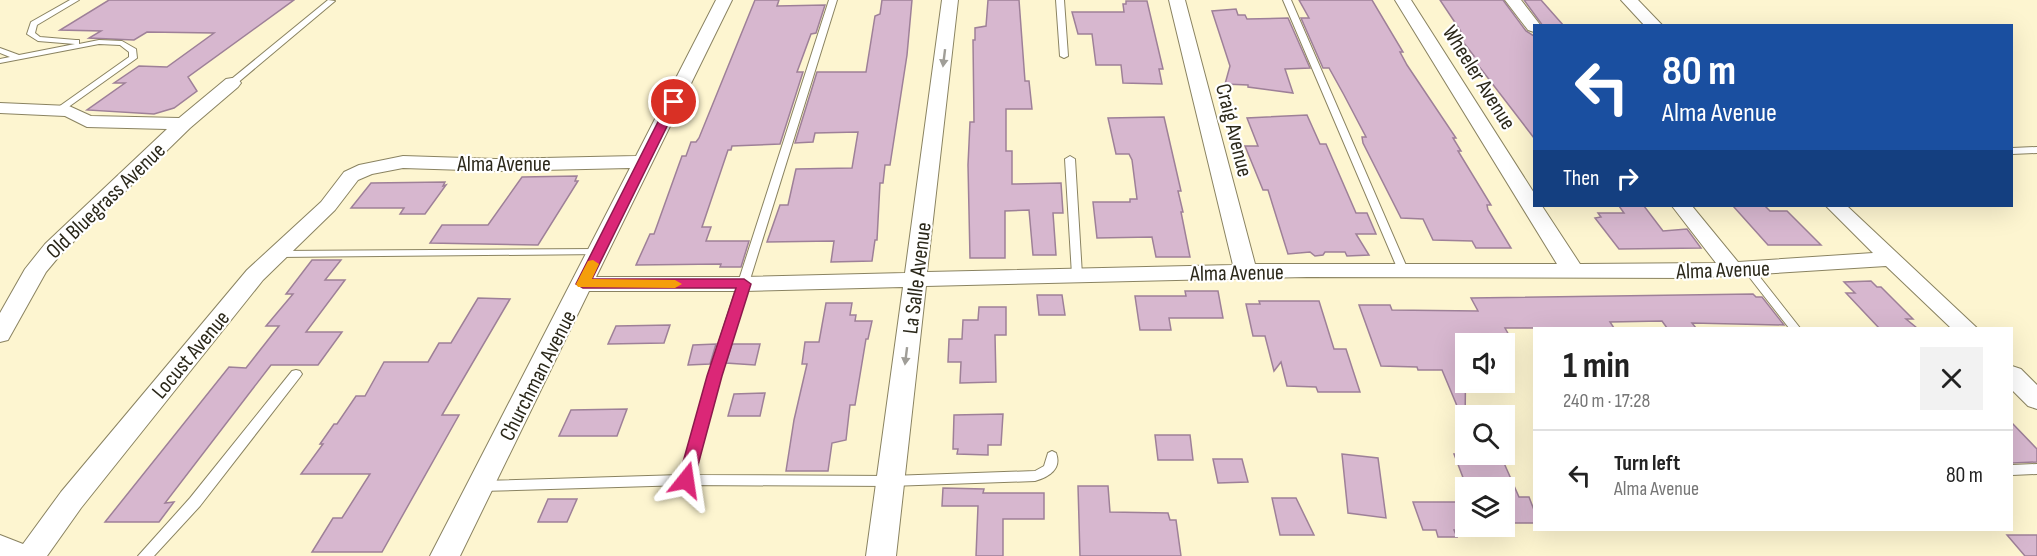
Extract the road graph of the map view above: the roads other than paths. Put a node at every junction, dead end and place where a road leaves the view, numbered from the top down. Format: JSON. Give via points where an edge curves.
{"nodes":[{"id":1,"x":75,"y":0,"type":"edge"},
{"id":2,"x":724,"y":0,"type":"edge"},
{"id":3,"x":833,"y":0,"type":"edge"},
{"id":4,"x":950,"y":0,"type":"edge"},
{"id":5,"x":1060,"y":0,"type":"edge"},
{"id":6,"x":1177,"y":0,"type":"edge"},
{"id":7,"x":1287,"y":0,"type":"edge"},
{"id":8,"x":1403,"y":0,"type":"edge"},
{"id":9,"x":1513,"y":0,"type":"edge"},
{"id":10,"x":1629,"y":0,"type":"edge"},
{"id":11,"x":331,"y":1,"type":"edge"},
{"id":12,"x":1653,"y":24,"type":"edge"},
{"id":13,"x":1533,"y":26,"type":"edge"},
{"id":14,"x":91,"y":43,"type":"junction"},
{"id":15,"x":0,"y":50,"type":"edge"},
{"id":16,"x":1064,"y":56,"type":"dead end"},
{"id":17,"x":17,"y":58,"type":"junction"},
{"id":18,"x":0,"y":61,"type":"edge"},
{"id":19,"x":232,"y":82,"type":"joint"},
{"id":20,"x":0,"y":108,"type":"edge"},
{"id":21,"x":60,"y":110,"type":"junction"},
{"id":22,"x":183,"y":124,"type":"junction"},
{"id":23,"x":2013,"y":151,"type":"edge"},
{"id":24,"x":2035,"y":152,"type":"edge"},
{"id":25,"x":1070,"y":159,"type":"dead end"},
{"id":26,"x":643,"y":162,"type":"junction"},
{"id":27,"x":366,"y":169,"type":"joint"},
{"id":28,"x":1683,"y":207,"type":"edge"},
{"id":29,"x":1837,"y":207,"type":"edge"},
{"id":30,"x":599,"y":252,"type":"junction"},
{"id":31,"x":276,"y":254,"type":"junction"},
{"id":32,"x":1892,"y":259,"type":"junction"},
{"id":33,"x":1740,"y":269,"type":"junction"},
{"id":34,"x":1403,"y":270,"type":"junction"},
{"id":35,"x":1246,"y":271,"type":"junction"},
{"id":36,"x":1573,"y":271,"type":"junction"},
{"id":37,"x":1077,"y":275,"type":"junction"},
{"id":38,"x":916,"y":279,"type":"junction"},
{"id":39,"x":583,"y":284,"type":"junction"},
{"id":40,"x":744,"y":284,"type":"junction"},
{"id":41,"x":1794,"y":327,"type":"edge"},
{"id":42,"x":1964,"y":327,"type":"edge"},
{"id":43,"x":0,"y":334,"type":"edge"},
{"id":44,"x":296,"y":374,"type":"dead end"},
{"id":45,"x":2013,"y":376,"type":"edge"},
{"id":46,"x":2037,"y":400,"type":"edge"},
{"id":47,"x":1052,"y":456,"type":"dead end"},
{"id":48,"x":2037,"y":469,"type":"edge"},
{"id":49,"x":2013,"y":470,"type":"edge"},
{"id":50,"x":686,"y":480,"type":"junction"},
{"id":51,"x":890,"y":481,"type":"junction"},
{"id":52,"x":481,"y":486,"type":"junction"},
{"id":53,"x":0,"y":547,"type":"edge"},
{"id":54,"x":19,"y":556,"type":"edge"},
{"id":55,"x":32,"y":556,"type":"edge"},
{"id":56,"x":145,"y":556,"type":"edge"},
{"id":57,"x":445,"y":556,"type":"edge"},
{"id":58,"x":881,"y":556,"type":"edge"}],
"edges":[{"from":1,"to":14,"type":"lane","via":[[34,24],[31,33],[38,39]]},
{"from":2,"to":26,"type":"street","name":"Churchman Avenue"},
{"from":3,"to":40,"type":"lane"},
{"from":4,"to":38,"type":"street","name":"La Salle Avenue","one_way":true},
{"from":5,"to":16,"type":"lane"},
{"from":6,"to":35,"type":"street","name":"Craig Avenue"},
{"from":7,"to":34,"type":"lane"},
{"from":8,"to":36,"type":"street","name":"Wheeler Avenue"},
{"from":9,"to":13,"type":"street"},
{"from":10,"to":12,"type":"street"},
{"from":11,"to":19,"type":"lane"},
{"from":14,"to":17,"type":"lane"},
{"from":14,"to":21,"type":"lane","via":[[122,43],[133,51],[133,58]]},
{"from":15,"to":17,"type":"lane"},
{"from":17,"to":18,"type":"lane"},
{"from":19,"to":22,"type":"street","name":"Old Bluegrass Avenue"},
{"from":20,"to":21,"type":"street"},
{"from":21,"to":22,"type":"street","via":[[87,121]]},
{"from":22,"to":43,"type":"street","name":"Old Bluegrass Avenue","via":[[36,268]]},
{"from":23,"to":24,"type":"lane"},
{"from":25,"to":37,"type":"lane"},
{"from":26,"to":27,"type":"street","name":"Alma Avenue","via":[[403,162]]},
{"from":26,"to":30,"type":"street","name":"Churchman Avenue"},
{"from":27,"to":31,"type":"street","name":"Locust Avenue","via":[[351,176],[328,206]]},
{"from":28,"to":33,"type":"street"},
{"from":29,"to":32,"type":"street"},
{"from":30,"to":31,"type":"lane"},
{"from":30,"to":39,"type":"street","name":"Churchman Avenue"},
{"from":31,"to":55,"type":"street","name":"Locust Avenue","via":[[162,386],[71,500]]},
{"from":32,"to":33,"type":"street","name":"Alma Avenue"},
{"from":32,"to":42,"type":"street"},
{"from":33,"to":36,"type":"street","name":"Alma Avenue"},
{"from":33,"to":41,"type":"lane"},
{"from":34,"to":35,"type":"street","name":"Alma Avenue"},
{"from":34,"to":36,"type":"street","name":"Alma Avenue"},
{"from":35,"to":37,"type":"street","name":"Alma Avenue"},
{"from":37,"to":38,"type":"street","name":"Alma Avenue"},
{"from":38,"to":40,"type":"street","name":"Alma Avenue"},
{"from":38,"to":51,"type":"street","name":"La Salle Avenue","one_way":true},
{"from":39,"to":40,"type":"street","name":"Alma Avenue"},
{"from":39,"to":52,"type":"street","name":"Churchman Avenue"},
{"from":40,"to":50,"type":"lane"},
{"from":44,"to":56,"type":"lane","via":[[195,502]]},
{"from":45,"to":46,"type":"street"},
{"from":47,"to":51,"type":"lane","via":[[1048,472],[1035,476]]},
{"from":48,"to":49,"type":"lane"},
{"from":50,"to":51,"type":"lane"},
{"from":50,"to":52,"type":"lane"},
{"from":51,"to":58,"type":"street","name":"La Salle Avenue"},
{"from":52,"to":57,"type":"street","name":"Churchman Avenue"},
{"from":53,"to":54,"type":"street"}]}
